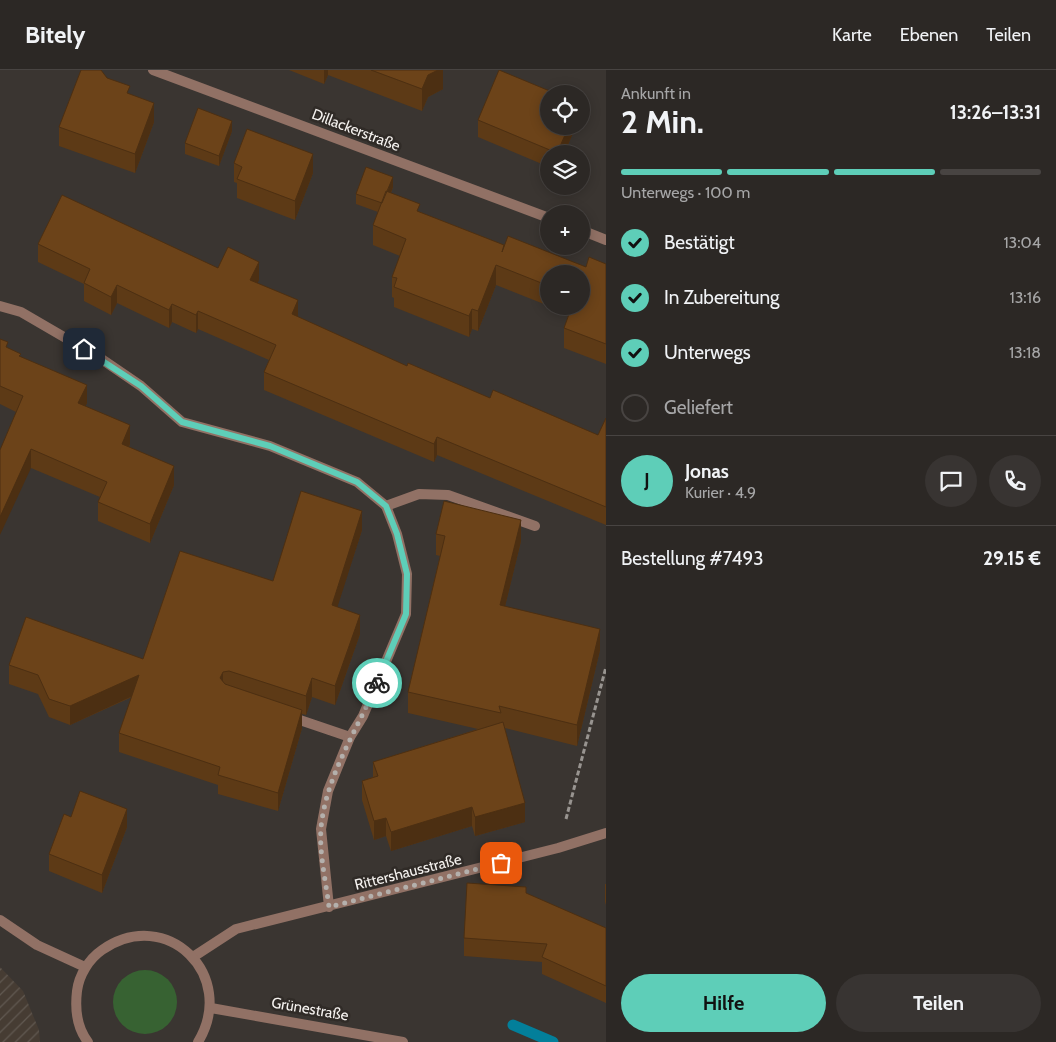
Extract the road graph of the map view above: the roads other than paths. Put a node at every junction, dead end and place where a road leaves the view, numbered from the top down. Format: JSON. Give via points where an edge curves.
{"nodes":[{"id":1,"x":153,"y":70,"type":"edge"},
{"id":2,"x":540,"y":215,"type":"edge"},
{"id":3,"x":590,"y":234,"type":"edge"},
{"id":4,"x":606,"y":240,"type":"edge"},
{"id":5,"x":0,"y":306,"type":"edge"},
{"id":6,"x":386,"y":506,"type":"junction"},
{"id":7,"x":535,"y":526,"type":"dead end"},
{"id":8,"x":283,"y":715,"type":"edge"},
{"id":9,"x":350,"y":737,"type":"junction"},
{"id":10,"x":606,"y":833,"type":"edge"},
{"id":11,"x":329,"y":907,"type":"junction"},
{"id":12,"x":0,"y":920,"type":"edge"},
{"id":13,"x":193,"y":957,"type":"junction"},
{"id":14,"x":86,"y":967,"type":"junction"},
{"id":15,"x":211,"y":1008,"type":"junction"},
{"id":16,"x":88,"y":1042,"type":"edge"},
{"id":17,"x":198,"y":1042,"type":"edge"},
{"id":18,"x":403,"y":1042,"type":"edge"}],
"edges":[{"from":1,"to":2,"type":"street","name":"Dillackerstraße"},
{"from":3,"to":4,"type":"street"},
{"from":5,"to":6,"type":"street","via":[[21,312],[100,358],[141,386],[182,422],[270,446],[348,478]]},
{"from":6,"to":7,"type":"street","via":[[419,494],[448,495]]},
{"from":6,"to":9,"type":"street","via":[[407,574],[406,614],[363,716]]},
{"from":8,"to":9,"type":"street"},
{"from":9,"to":11,"type":"street","via":[[328,791],[321,829]]},
{"from":10,"to":11,"type":"street","name":"Rittershausstraße"},
{"from":11,"to":13,"type":"street","name":"Rittershausstraße","via":[[236,929]]},
{"from":12,"to":14,"type":"street","via":[[37,945]]},
{"from":13,"to":14,"type":"street","via":[[163,938],[146,935],[111,943]]},
{"from":13,"to":15,"type":"street","via":[[204,972],[210,989]]},
{"from":14,"to":16,"type":"street","via":[[78,984],[75,1003],[78,1022]]},
{"from":15,"to":17,"type":"street","via":[[206,1029]]},
{"from":15,"to":18,"type":"street","name":"Grünestraße"}]}
